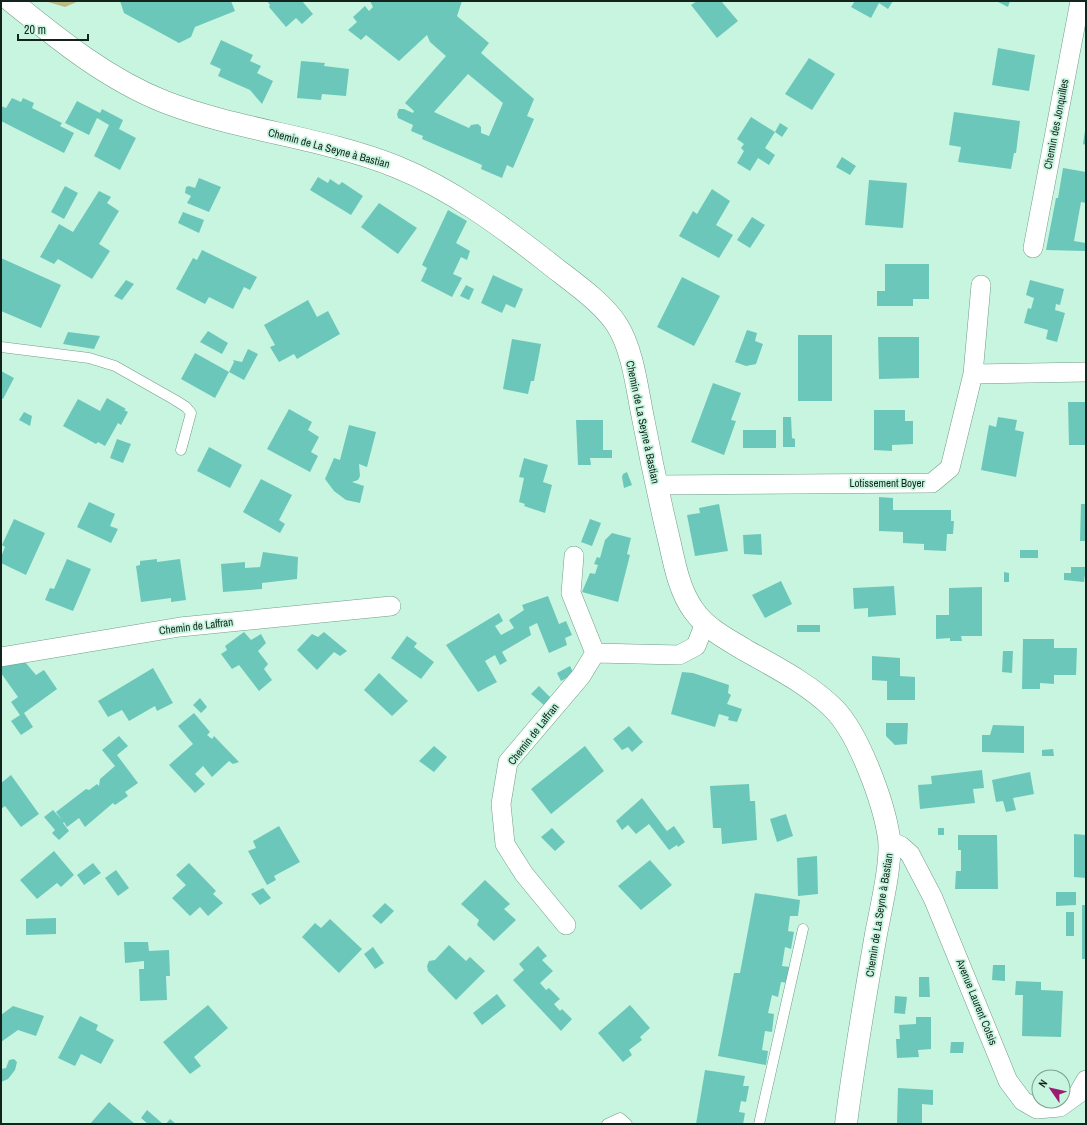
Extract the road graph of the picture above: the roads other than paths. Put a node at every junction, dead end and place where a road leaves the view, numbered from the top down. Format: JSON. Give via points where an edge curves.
{"nodes":[{"id":1,"x":11,"y":1,"type":"edge"},
{"id":2,"x":1080,"y":1,"type":"edge"},
{"id":3,"x":1033,"y":248,"type":"dead end"},
{"id":4,"x":981,"y":284,"type":"dead end"},
{"id":5,"x":1,"y":348,"type":"edge"},
{"id":6,"x":1086,"y":372,"type":"edge"},
{"id":7,"x":973,"y":374,"type":"junction"},
{"id":8,"x":181,"y":450,"type":"dead end"},
{"id":9,"x":656,"y":485,"type":"junction"},
{"id":10,"x":574,"y":556,"type":"dead end"},
{"id":11,"x":391,"y":606,"type":"dead end"},
{"id":12,"x":705,"y":623,"type":"junction"},
{"id":13,"x":595,"y":653,"type":"junction"},
{"id":14,"x":1,"y":657,"type":"edge"},
{"id":15,"x":890,"y":841,"type":"junction"},
{"id":16,"x":566,"y":925,"type":"dead end"},
{"id":17,"x":803,"y":929,"type":"dead end"},
{"id":18,"x":1086,"y":1080,"type":"edge"},
{"id":19,"x":607,"y":1124,"type":"edge"},
{"id":20,"x":627,"y":1124,"type":"edge"},
{"id":21,"x":759,"y":1124,"type":"edge"},
{"id":22,"x":846,"y":1124,"type":"edge"}],
"edges":[{"from":1,"to":9,"type":"street","name":"Chemin de La Seyne à Bastian","via":[[67,45],[132,88],[195,113],[358,154],[395,166],[446,192],[524,244],[601,306],[618,325],[628,350]]},
{"from":2,"to":3,"type":"street","name":"Chemin des Jonquilles"},
{"from":4,"to":7,"type":"street","name":"Lotissement Boyer"},
{"from":5,"to":8,"type":"lane","via":[[89,358],[115,366],[175,400],[191,413]]},
{"from":6,"to":7,"type":"street"},
{"from":7,"to":9,"type":"street","name":"Lotissement Boyer","via":[[950,468],[932,483]]},
{"from":9,"to":12,"type":"street","name":"Chemin de La Seyne à Bastian","via":[[678,577],[694,610]]},
{"from":10,"to":13,"type":"street","via":[[571,593]]},
{"from":11,"to":14,"type":"street","name":"Chemin de Laffran","via":[[180,627]]},
{"from":12,"to":13,"type":"street","via":[[696,646],[679,654]]},
{"from":12,"to":15,"type":"street","name":"Chemin de La Seyne à Bastian","via":[[720,635],[815,692],[836,711],[852,732],[860,749]]},
{"from":13,"to":16,"type":"street","name":"Chemin de Laffran","via":[[580,676],[508,762],[502,804],[505,844],[524,874]]},
{"from":15,"to":18,"type":"street","name":"Avenue Laurent Cotsis","via":[[910,854],[933,898],[1008,1081],[1022,1100],[1037,1109],[1060,1107],[1078,1094]]},
{"from":15,"to":22,"type":"street","name":"Chemin de La Seyne à Bastian","via":[[886,879],[853,1064]]},
{"from":17,"to":21,"type":"lane"},
{"from":19,"to":20,"type":"lane","via":[[620,1118]]}]}
